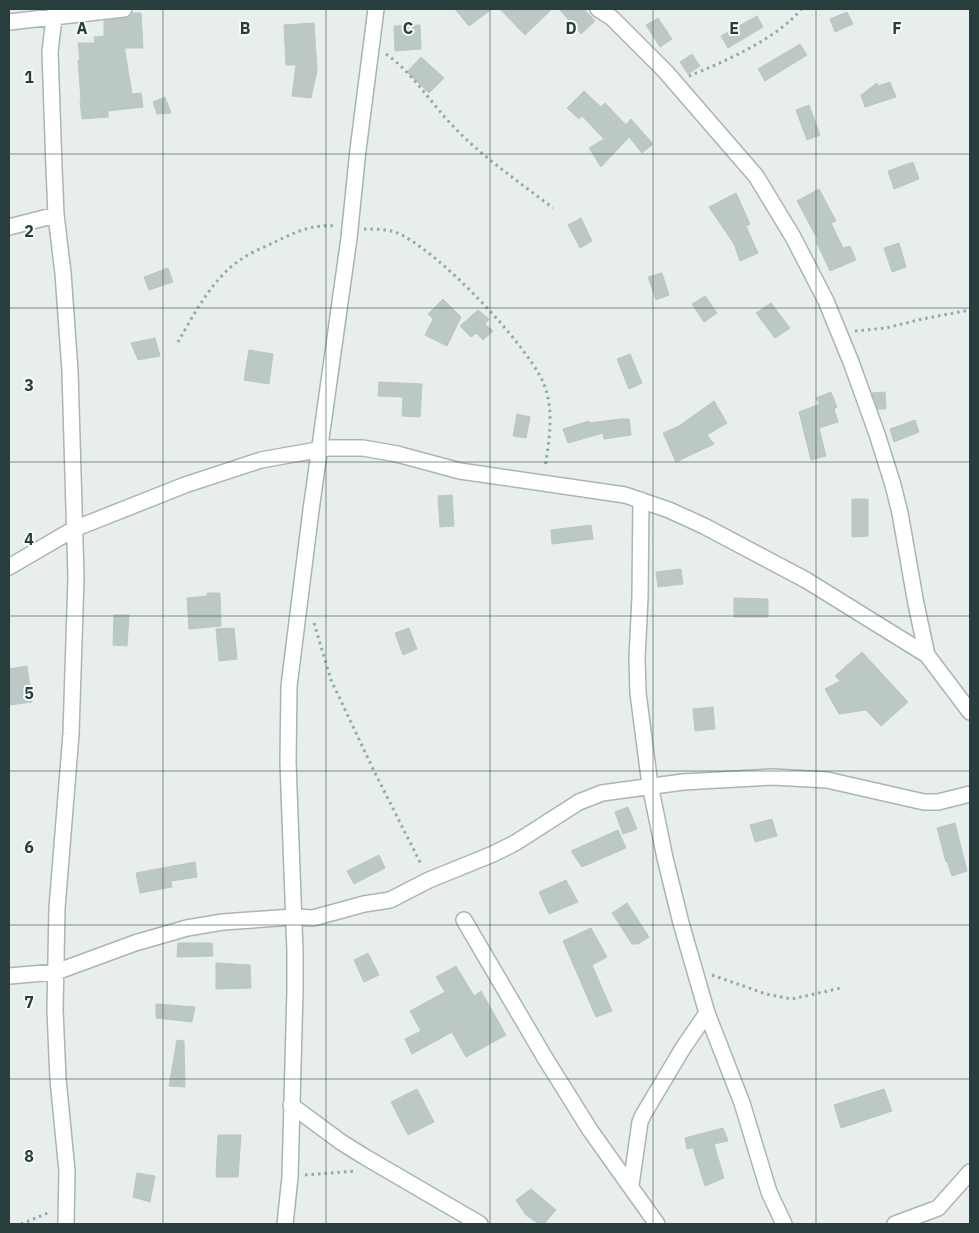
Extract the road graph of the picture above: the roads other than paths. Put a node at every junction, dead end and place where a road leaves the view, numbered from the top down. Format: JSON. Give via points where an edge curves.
{"nodes":[{"id":1,"x":124,"y":9,"type":"edge"},
{"id":2,"x":376,"y":9,"type":"edge"},
{"id":3,"x":598,"y":9,"type":"edge"},
{"id":4,"x":55,"y":12,"type":"edge"},
{"id":5,"x":9,"y":22,"type":"edge"},
{"id":6,"x":56,"y":214,"type":"junction"},
{"id":7,"x":9,"y":227,"type":"edge"},
{"id":8,"x":320,"y":450,"type":"junction"},
{"id":9,"x":641,"y":500,"type":"junction"},
{"id":10,"x":74,"y":529,"type":"junction"},
{"id":11,"x":9,"y":568,"type":"edge"},
{"id":12,"x":928,"y":655,"type":"junction"},
{"id":13,"x":970,"y":712,"type":"edge"},
{"id":14,"x":650,"y":785,"type":"junction"},
{"id":15,"x":970,"y":794,"type":"edge"},
{"id":16,"x":294,"y":917,"type":"junction"},
{"id":17,"x":464,"y":920,"type":"dead end"},
{"id":18,"x":56,"y":972,"type":"junction"},
{"id":19,"x":9,"y":976,"type":"edge"},
{"id":20,"x":707,"y":1013,"type":"junction"},
{"id":21,"x":291,"y":1105,"type":"junction"},
{"id":22,"x":970,"y":1172,"type":"edge"},
{"id":23,"x":631,"y":1185,"type":"junction"},
{"id":24,"x":66,"y":1224,"type":"edge"},
{"id":25,"x":285,"y":1224,"type":"edge"},
{"id":26,"x":480,"y":1224,"type":"edge"},
{"id":27,"x":656,"y":1224,"type":"edge"},
{"id":28,"x":784,"y":1224,"type":"edge"},
{"id":29,"x":895,"y":1224,"type":"edge"}],
"edges":[{"from":1,"to":4,"type":"street"},
{"from":2,"to":8,"type":"street"},
{"from":3,"to":12,"type":"street","via":[[612,18],[674,81],[743,160],[766,192],[826,301],[893,485]]},
{"from":4,"to":5,"type":"street"},
{"from":4,"to":6,"type":"street","via":[[50,52]]},
{"from":6,"to":7,"type":"street"},
{"from":6,"to":10,"type":"street","via":[[70,371]]},
{"from":8,"to":9,"type":"street","via":[[363,448],[460,471]]},
{"from":8,"to":10,"type":"street","via":[[251,463],[157,495]]},
{"from":8,"to":16,"type":"street","via":[[289,686],[288,762]]},
{"from":9,"to":12,"type":"street","via":[[704,526],[806,580]]},
{"from":9,"to":14,"type":"street","via":[[638,693]]},
{"from":10,"to":11,"type":"street"},
{"from":10,"to":18,"type":"street","via":[[76,577],[71,734],[56,908]]},
{"from":12,"to":13,"type":"street"},
{"from":14,"to":15,"type":"street","via":[[773,777],[827,780],[924,802]]},
{"from":14,"to":16,"type":"street","via":[[584,800],[502,850],[390,900],[321,917]]},
{"from":14,"to":20,"type":"street","via":[[681,923]]},
{"from":16,"to":18,"type":"street","via":[[187,928],[134,943]]},
{"from":16,"to":21,"type":"street"},
{"from":17,"to":23,"type":"street","via":[[590,1130]]},
{"from":18,"to":19,"type":"street"},
{"from":18,"to":24,"type":"street","via":[[56,1044],[65,1146]]},
{"from":20,"to":23,"type":"street","via":[[643,1115]]},
{"from":20,"to":28,"type":"street","via":[[742,1103],[769,1192]]},
{"from":21,"to":25,"type":"street","via":[[290,1177]]},
{"from":21,"to":26,"type":"street","via":[[341,1142]]},
{"from":22,"to":29,"type":"street","via":[[938,1208]]},
{"from":23,"to":27,"type":"street"}]}
